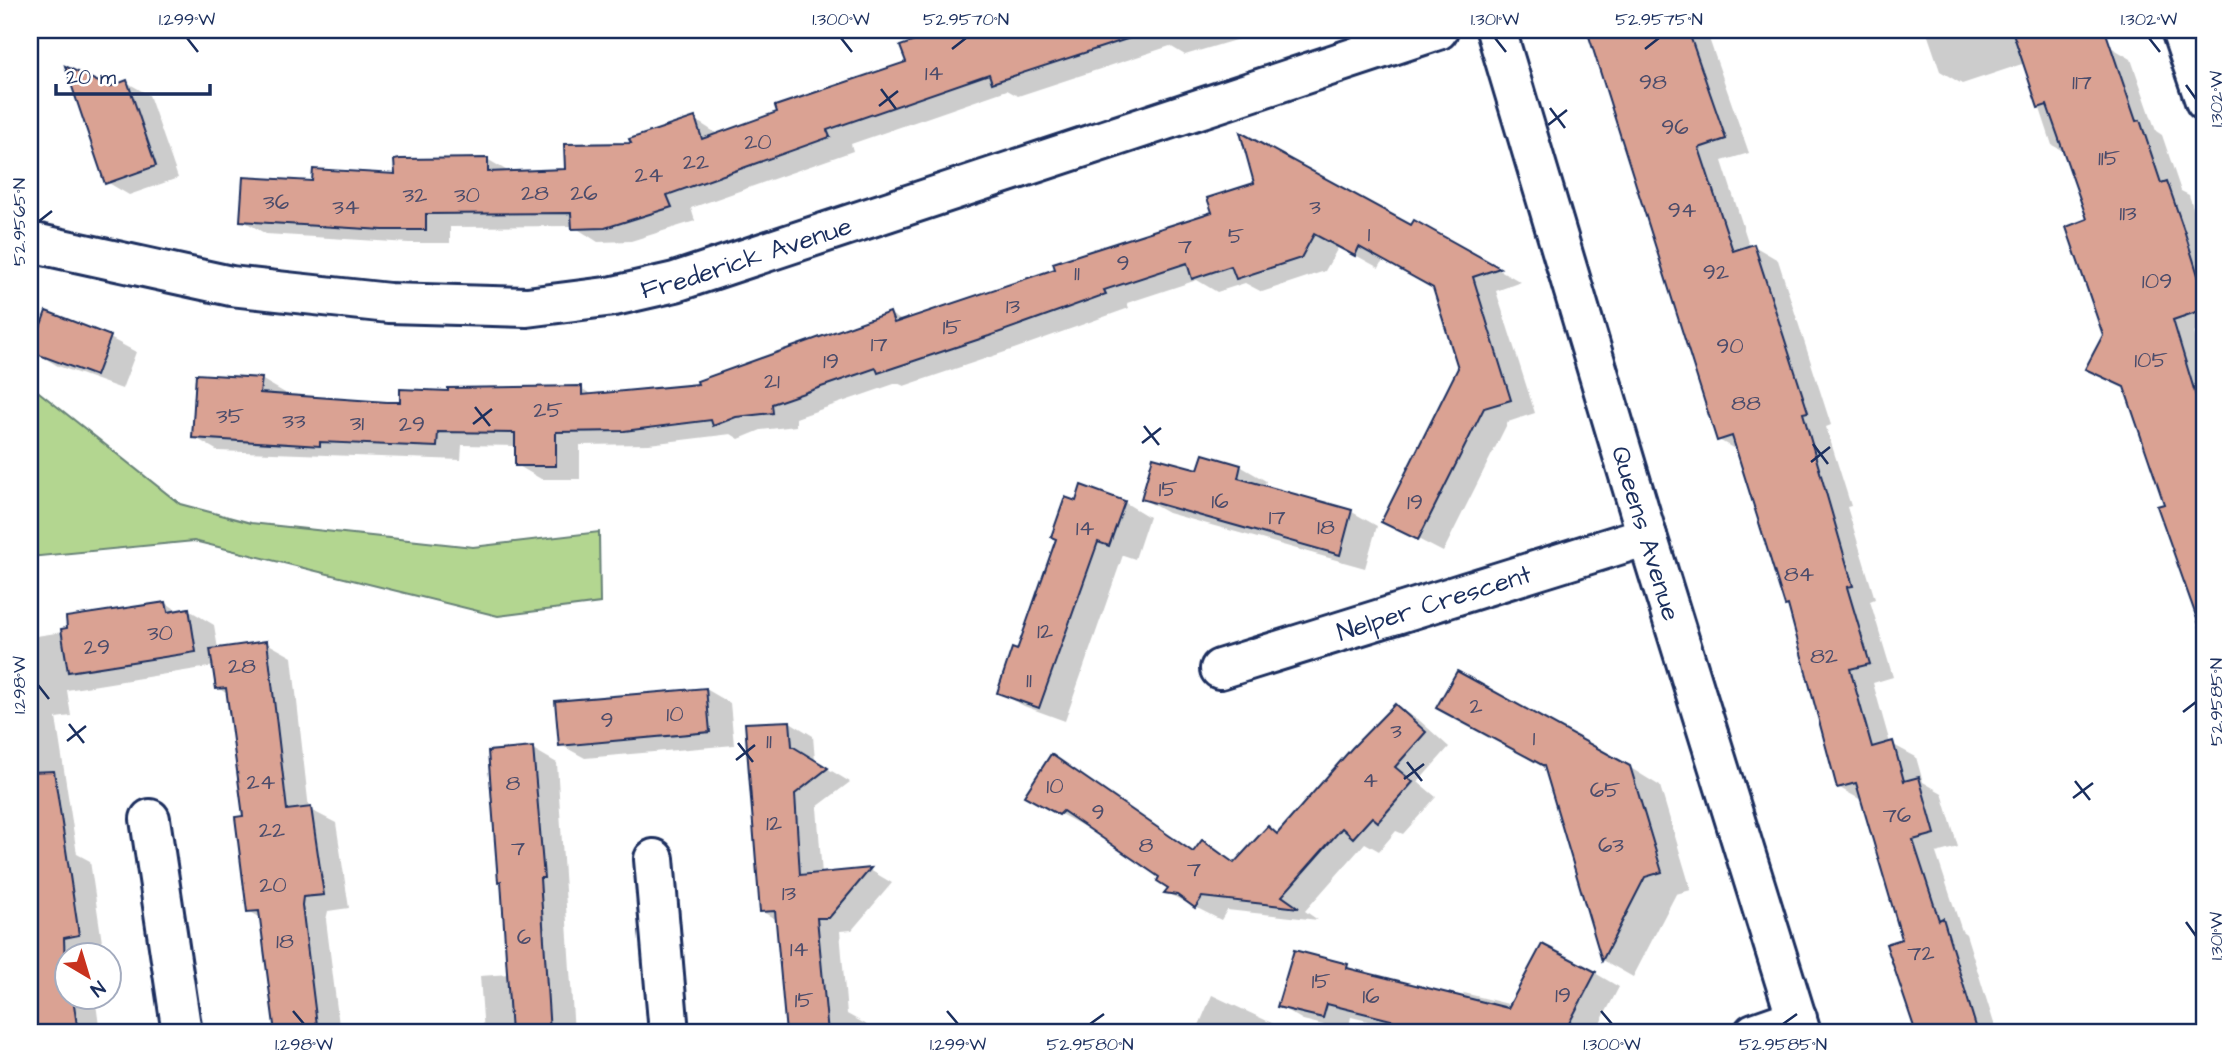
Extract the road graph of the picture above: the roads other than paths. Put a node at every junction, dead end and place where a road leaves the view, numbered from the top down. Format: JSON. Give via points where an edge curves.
{"nodes":[{"id":1,"x":1438,"y":30,"type":"edge"},
{"id":2,"x":1496,"y":30,"type":"edge"},
{"id":3,"x":2181,"y":30,"type":"edge"},
{"id":4,"x":2205,"y":101,"type":"edge"},
{"id":5,"x":30,"y":242,"type":"edge"},
{"id":6,"x":1647,"y":536,"type":"junction"},
{"id":7,"x":1220,"y":669,"type":"dead end"},
{"id":8,"x":150,"y":819,"type":"dead end"},
{"id":9,"x":654,"y":859,"type":"dead end"},
{"id":10,"x":1799,"y":1026,"type":"edge"},
{"id":11,"x":182,"y":1033,"type":"edge"},
{"id":12,"x":669,"y":1033,"type":"edge"},
{"id":13,"x":1754,"y":1033,"type":"edge"}],
"edges":[{"from":1,"to":5,"type":"street","name":"Frederick Avenue","via":[[675,282],[565,304],[388,303],[232,286]]},
{"from":2,"to":6,"type":"street","name":"Queens Avenue"},
{"from":3,"to":4,"type":"street"},
{"from":6,"to":7,"type":"street","name":"Nelper Crescent"},
{"from":6,"to":10,"type":"street","name":"Queens Avenue"},
{"from":8,"to":11,"type":"street"},
{"from":9,"to":12,"type":"street"},
{"from":10,"to":13,"type":"street"}]}
